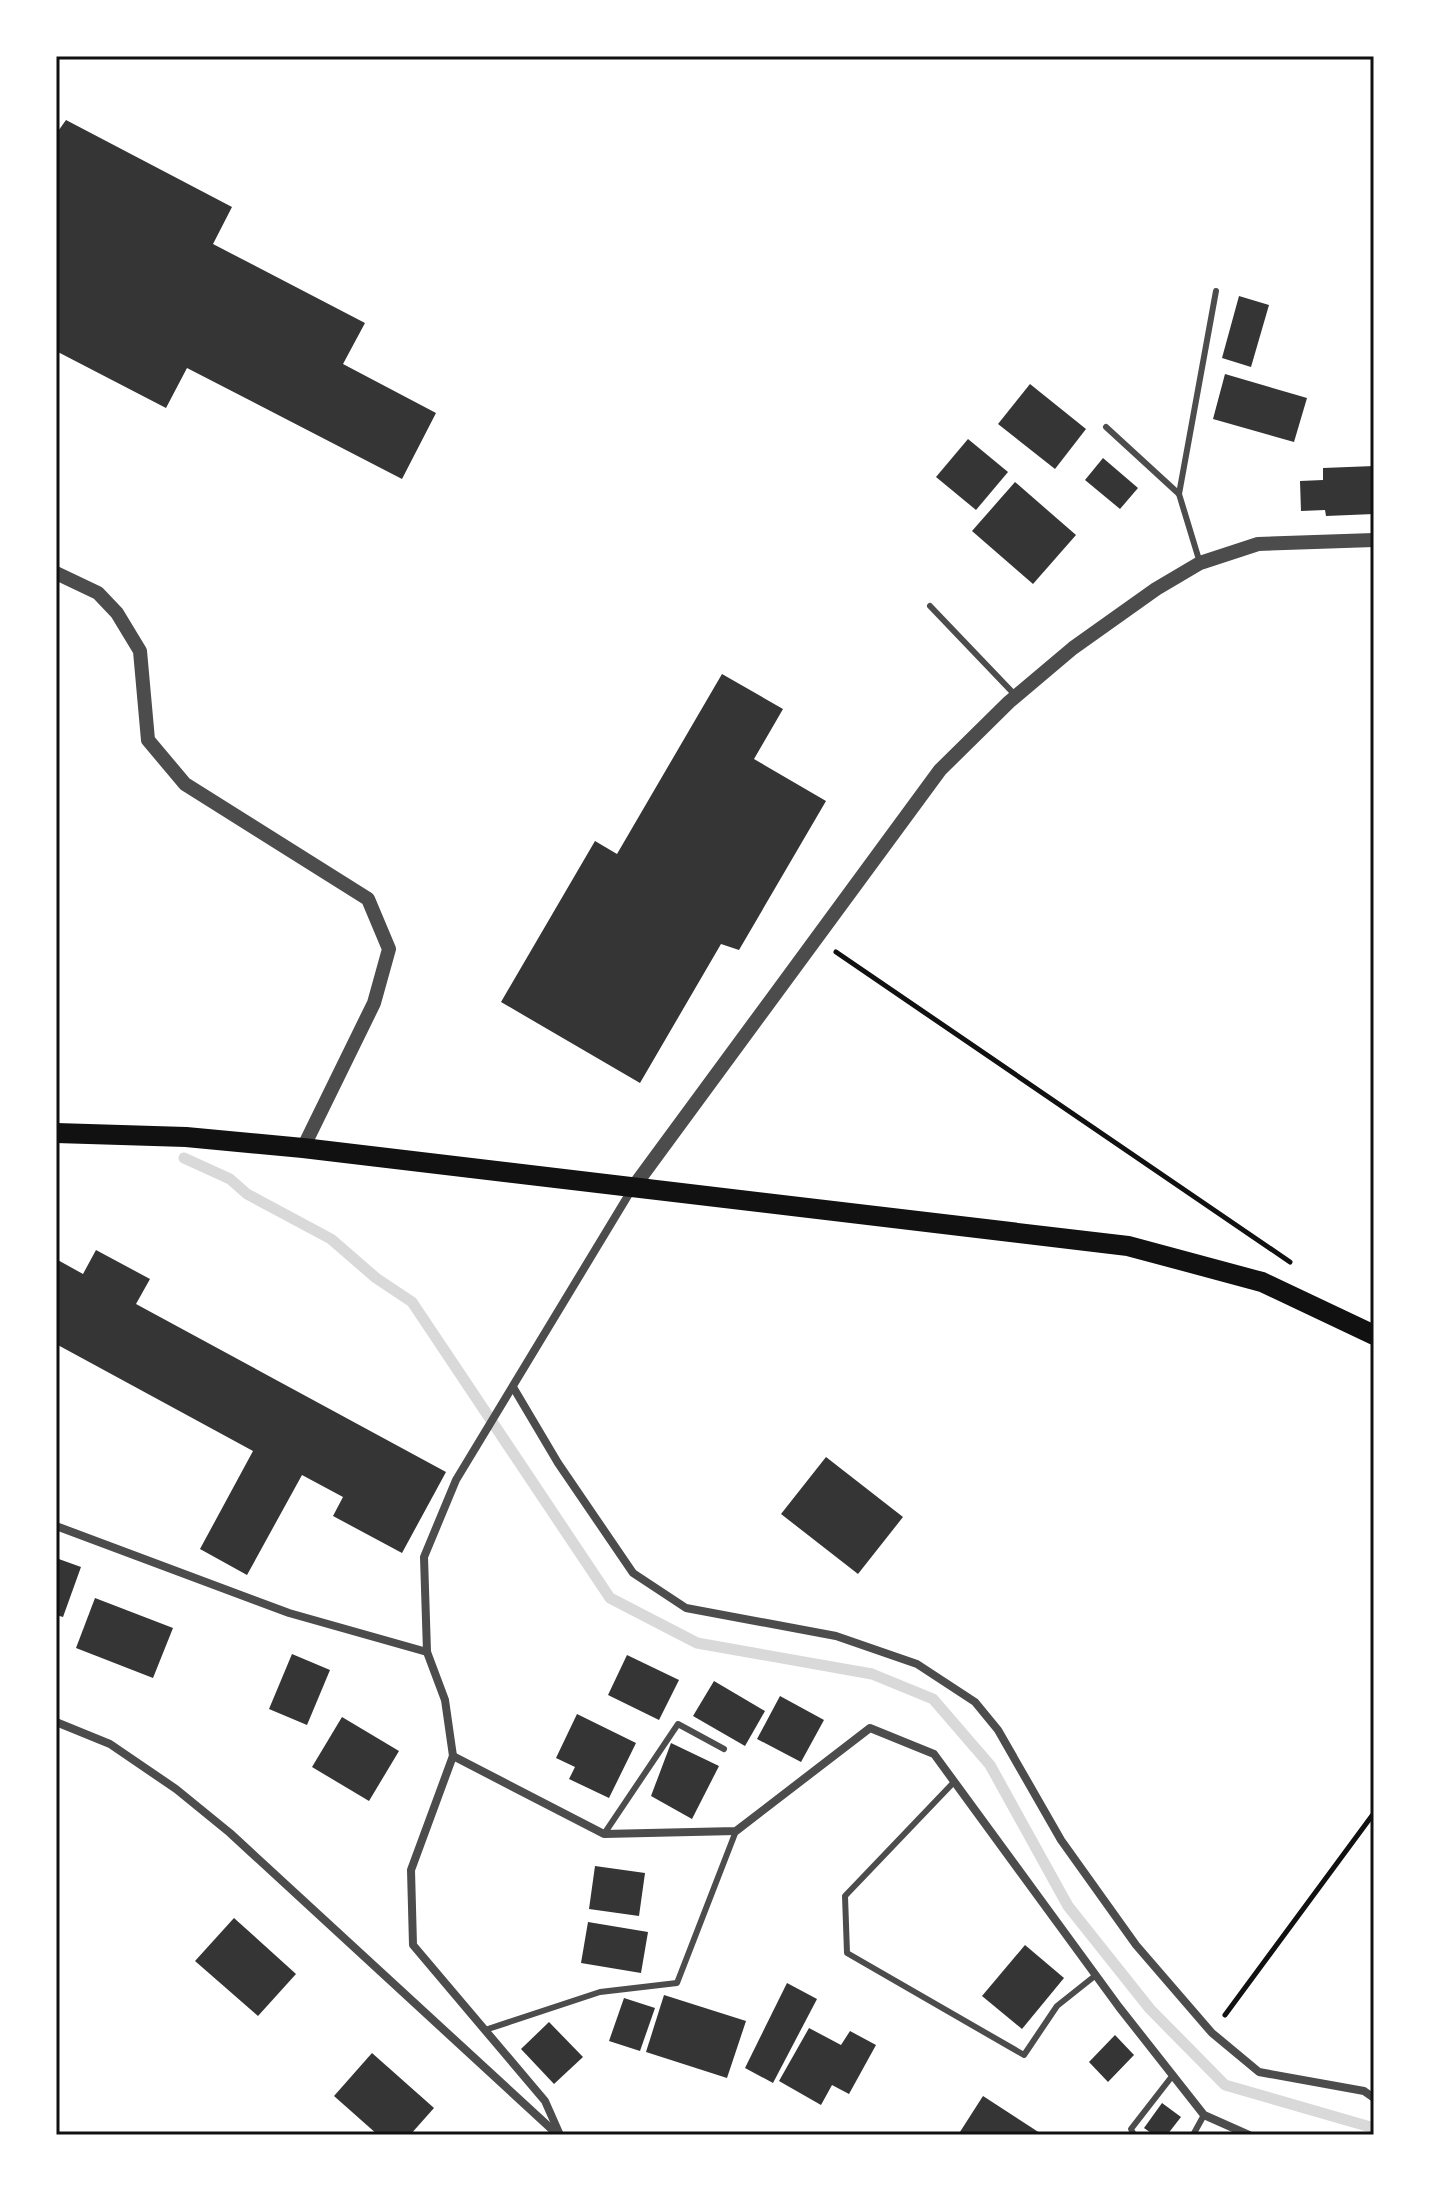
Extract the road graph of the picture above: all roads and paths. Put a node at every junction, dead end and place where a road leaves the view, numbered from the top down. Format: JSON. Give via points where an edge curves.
{"nodes":[{"id":1,"x":1216,"y":291,"type":"dead end"},
{"id":2,"x":1106,"y":427,"type":"dead end"},
{"id":3,"x":1179,"y":494,"type":"junction"},
{"id":4,"x":1374,"y":540,"type":"edge"},
{"id":5,"x":1200,"y":563,"type":"junction"},
{"id":6,"x":56,"y":573,"type":"edge"},
{"id":7,"x":930,"y":606,"type":"dead end"},
{"id":8,"x":1016,"y":696,"type":"junction"},
{"id":9,"x":815,"y":938,"type":"junction"},
{"id":10,"x":56,"y":1133,"type":"edge"},
{"id":11,"x":303,"y":1148,"type":"junction"},
{"id":12,"x":635,"y":1185,"type":"junction"},
{"id":13,"x":1300,"y":1271,"type":"dead end"},
{"id":14,"x":1374,"y":1335,"type":"edge"},
{"id":15,"x":513,"y":1387,"type":"junction"},
{"id":16,"x":56,"y":1526,"type":"edge"},
{"id":17,"x":427,"y":1652,"type":"junction"},
{"id":18,"x":56,"y":1722,"type":"edge"},
{"id":19,"x":724,"y":1749,"type":"dead end"},
{"id":20,"x":453,"y":1756,"type":"junction"},
{"id":21,"x":954,"y":1782,"type":"junction"},
{"id":22,"x":1374,"y":1813,"type":"edge"},
{"id":23,"x":736,"y":1831,"type":"junction"},
{"id":24,"x":604,"y":1834,"type":"junction"},
{"id":25,"x":1096,"y":1975,"type":"junction"},
{"id":26,"x":485,"y":2030,"type":"junction"},
{"id":27,"x":1212,"y":2033,"type":"junction"},
{"id":28,"x":1173,"y":2075,"type":"junction"},
{"id":29,"x":1374,"y":2098,"type":"edge"},
{"id":30,"x":1204,"y":2115,"type":"junction"},
{"id":31,"x":559,"y":2135,"type":"edge"},
{"id":32,"x":1134,"y":2135,"type":"edge"},
{"id":33,"x":1193,"y":2135,"type":"edge"},
{"id":34,"x":1249,"y":2135,"type":"edge"}],
"edges":[{"from":1,"to":3,"type":"lane"},
{"from":2,"to":3,"type":"lane"},
{"from":3,"to":5,"type":"lane"},
{"from":4,"to":5,"type":"street","via":[[1258,544]]},
{"from":5,"to":8,"type":"street","via":[[1108,623]]},
{"from":6,"to":11,"type":"street","via":[[98,593],[117,613],[140,651],[148,740],[185,784],[368,899],[389,949],[374,1003]]},
{"from":7,"to":8,"type":"lane"},
{"from":8,"to":9,"type":"street","via":[[940,770]]},
{"from":9,"to":12,"type":"street"},
{"from":9,"to":13,"type":"path","via":[[1281,1252]]},
{"from":10,"to":11,"type":"main road"},
{"from":11,"to":12,"type":"main road"},
{"from":12,"to":14,"type":"main road","via":[[1128,1246],[1262,1282]]},
{"from":12,"to":15,"type":"street"},
{"from":15,"to":17,"type":"street","via":[[456,1480],[424,1557]]},
{"from":15,"to":27,"type":"street","via":[[633,1573],[686,1608],[836,1636],[917,1664],[975,1702],[998,1730],[1061,1840],[1136,1945]]},
{"from":16,"to":17,"type":"street","via":[[289,1613]]},
{"from":17,"to":20,"type":"street","via":[[445,1700]]},
{"from":18,"to":31,"type":"street","via":[[110,1744],[230,1833]]},
{"from":19,"to":24,"type":"lane","via":[[678,1724]]},
{"from":20,"to":24,"type":"street"},
{"from":20,"to":26,"type":"street","via":[[411,1870],[413,1945]]},
{"from":21,"to":23,"type":"street","via":[[934,1754],[870,1728]]},
{"from":21,"to":25,"type":"street"},
{"from":21,"to":25,"type":"lane","via":[[845,1896],[847,1953],[1024,2055],[1057,2006]]},
{"from":22,"to":27,"type":"path"},
{"from":23,"to":24,"type":"street"},
{"from":23,"to":26,"type":"lane","via":[[677,1983],[600,1992]]},
{"from":25,"to":28,"type":"street"},
{"from":26,"to":31,"type":"street","via":[[545,2101]]},
{"from":27,"to":29,"type":"street","via":[[1259,2072],[1364,2091]]},
{"from":28,"to":30,"type":"street"},
{"from":28,"to":32,"type":"lane","via":[[1131,2129]]},
{"from":30,"to":33,"type":"lane"},
{"from":30,"to":34,"type":"street"}]}
